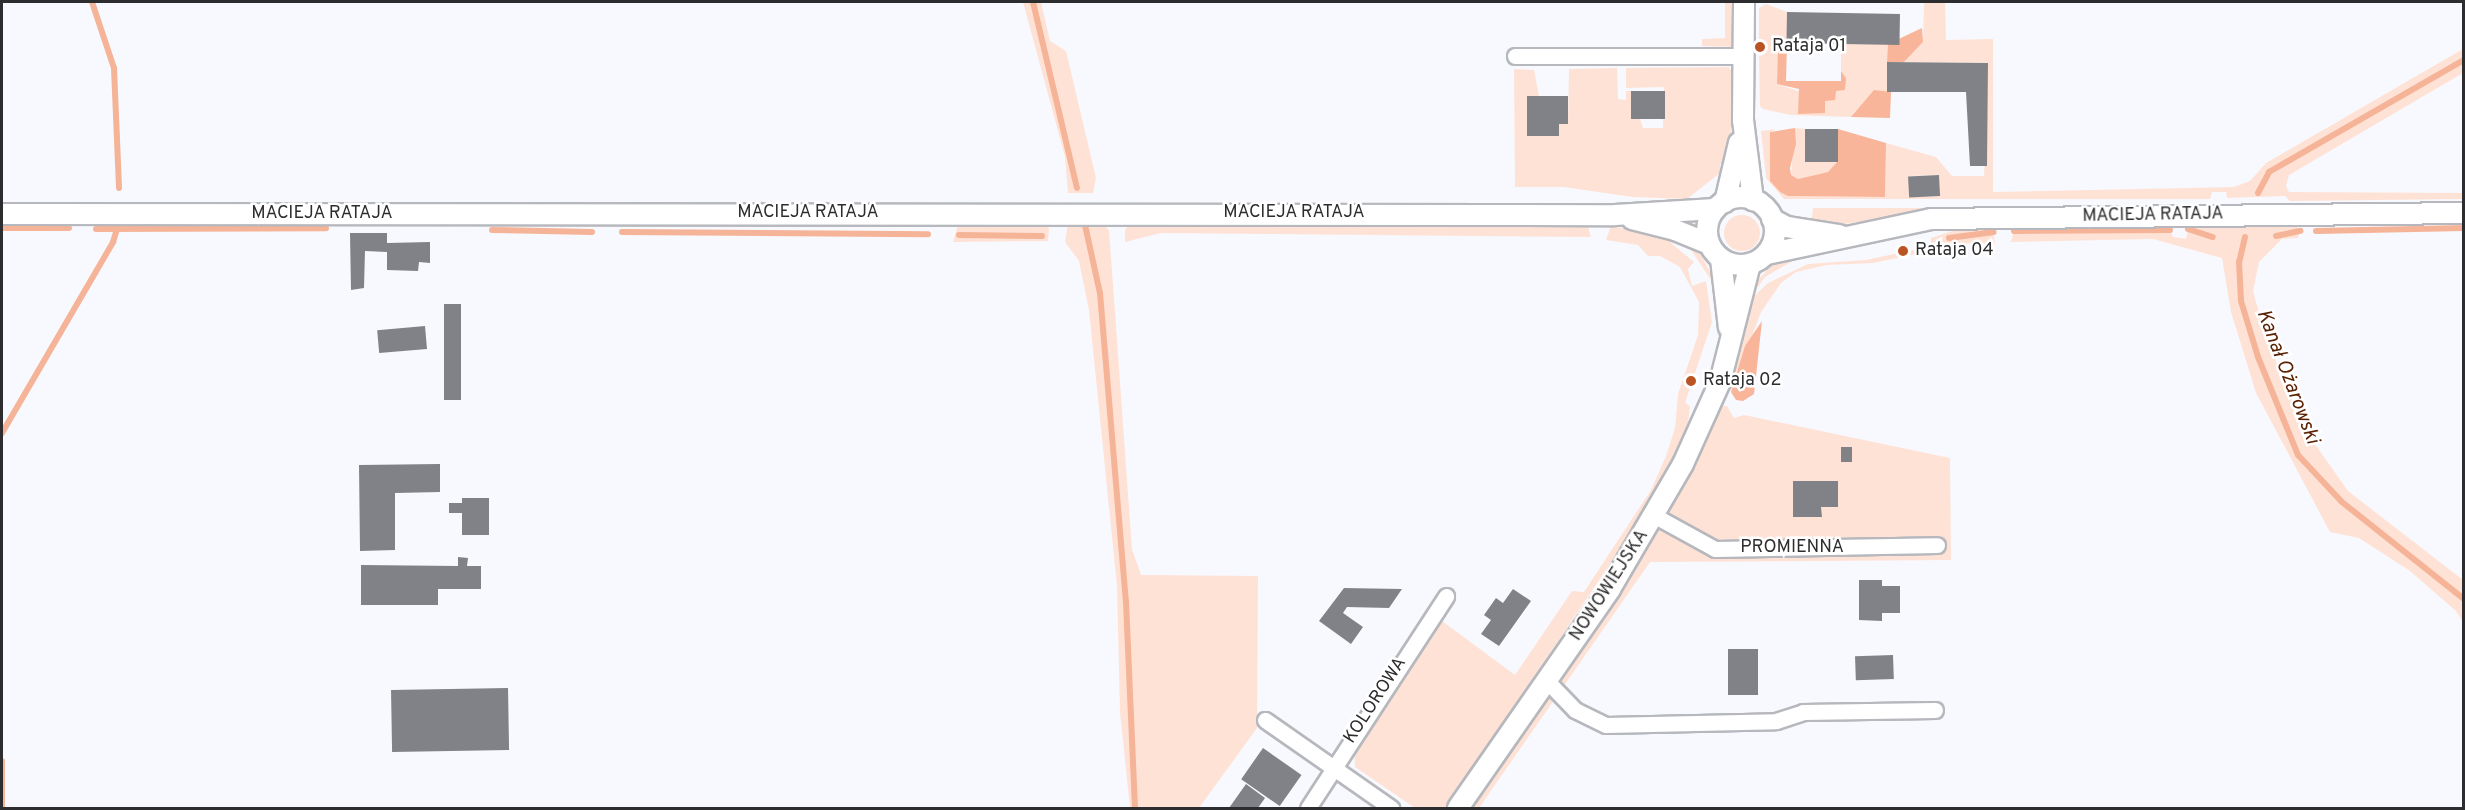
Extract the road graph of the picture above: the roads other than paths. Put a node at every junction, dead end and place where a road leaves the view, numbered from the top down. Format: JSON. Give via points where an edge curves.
{"nodes":[{"id":1,"x":1743,"y":2,"type":"edge"},
{"id":2,"x":1515,"y":56,"type":"dead end"},
{"id":3,"x":1744,"y":56,"type":"junction"},
{"id":4,"x":1743,"y":120,"type":"junction"},
{"id":5,"x":1753,"y":200,"type":"junction"},
{"id":6,"x":1720,"y":206,"type":"junction"},
{"id":7,"x":2463,"y":213,"type":"edge"},
{"id":8,"x":2,"y":214,"type":"edge"},
{"id":9,"x":1615,"y":215,"type":"junction"},
{"id":10,"x":1772,"y":219,"type":"junction"},
{"id":11,"x":1844,"y":237,"type":"junction"},
{"id":12,"x":1715,"y":251,"type":"junction"},
{"id":13,"x":1759,"y":259,"type":"junction"},
{"id":14,"x":1730,"y":345,"type":"junction"},
{"id":15,"x":1655,"y":516,"type":"junction"},
{"id":16,"x":1937,"y":545,"type":"dead end"},
{"id":17,"x":1446,"y":596,"type":"dead end"},
{"id":18,"x":1547,"y":681,"type":"junction"},
{"id":19,"x":1935,"y":710,"type":"dead end"},
{"id":20,"x":1265,"y":720,"type":"dead end"},
{"id":21,"x":1334,"y":768,"type":"junction"},
{"id":22,"x":1308,"y":808,"type":"edge"},
{"id":23,"x":1391,"y":808,"type":"edge"},
{"id":24,"x":1458,"y":808,"type":"edge"}],
"edges":[{"from":1,"to":3,"type":"street"},
{"from":2,"to":3,"type":"street"},
{"from":3,"to":4,"type":"street"},
{"from":4,"to":5,"type":"street"},
{"from":4,"to":6,"type":"street","via":[[1732,184]]},
{"from":5,"to":6,"type":"street","via":[[1739,197]]},
{"from":5,"to":10,"type":"street"},
{"from":6,"to":9,"type":"street","name":"MACIEJA RATAJA"},
{"from":6,"to":12,"type":"street","via":[[1708,222]]},
{"from":7,"to":11,"type":"street","name":"MACIEJA RATAJA","via":[[1931,219]]},
{"from":8,"to":9,"type":"street","name":"MACIEJA RATAJA"},
{"from":9,"to":12,"type":"street","name":"MACIEJA RATAJA","via":[[1675,230]]},
{"from":10,"to":11,"type":"street","name":"MACIEJA RATAJA","via":[[1787,227]]},
{"from":10,"to":13,"type":"street","via":[[1775,233]]},
{"from":11,"to":13,"type":"street","name":"MACIEJA RATAJA"},
{"from":12,"to":13,"type":"street","via":[[1736,265]]},
{"from":12,"to":14,"type":"street","name":"NOWOWIEJSKA"},
{"from":13,"to":14,"type":"street","name":"NOWOWIEJSKA"},
{"from":14,"to":15,"type":"street","name":"NOWOWIEJSKA","via":[[1714,399]]},
{"from":15,"to":16,"type":"street","name":"PROMIENNA","via":[[1715,549]]},
{"from":15,"to":18,"type":"street","name":"NOWOWIEJSKA"},
{"from":17,"to":21,"type":"street","name":"KOLOROWA"},
{"from":18,"to":19,"type":"street","via":[[1575,710],[1606,725],[1776,721],[1803,712]]},
{"from":18,"to":24,"type":"street","name":"NOWOWIEJSKA"},
{"from":20,"to":21,"type":"street"},
{"from":21,"to":22,"type":"street","name":"KOLOROWA"},
{"from":21,"to":23,"type":"street"}]}
